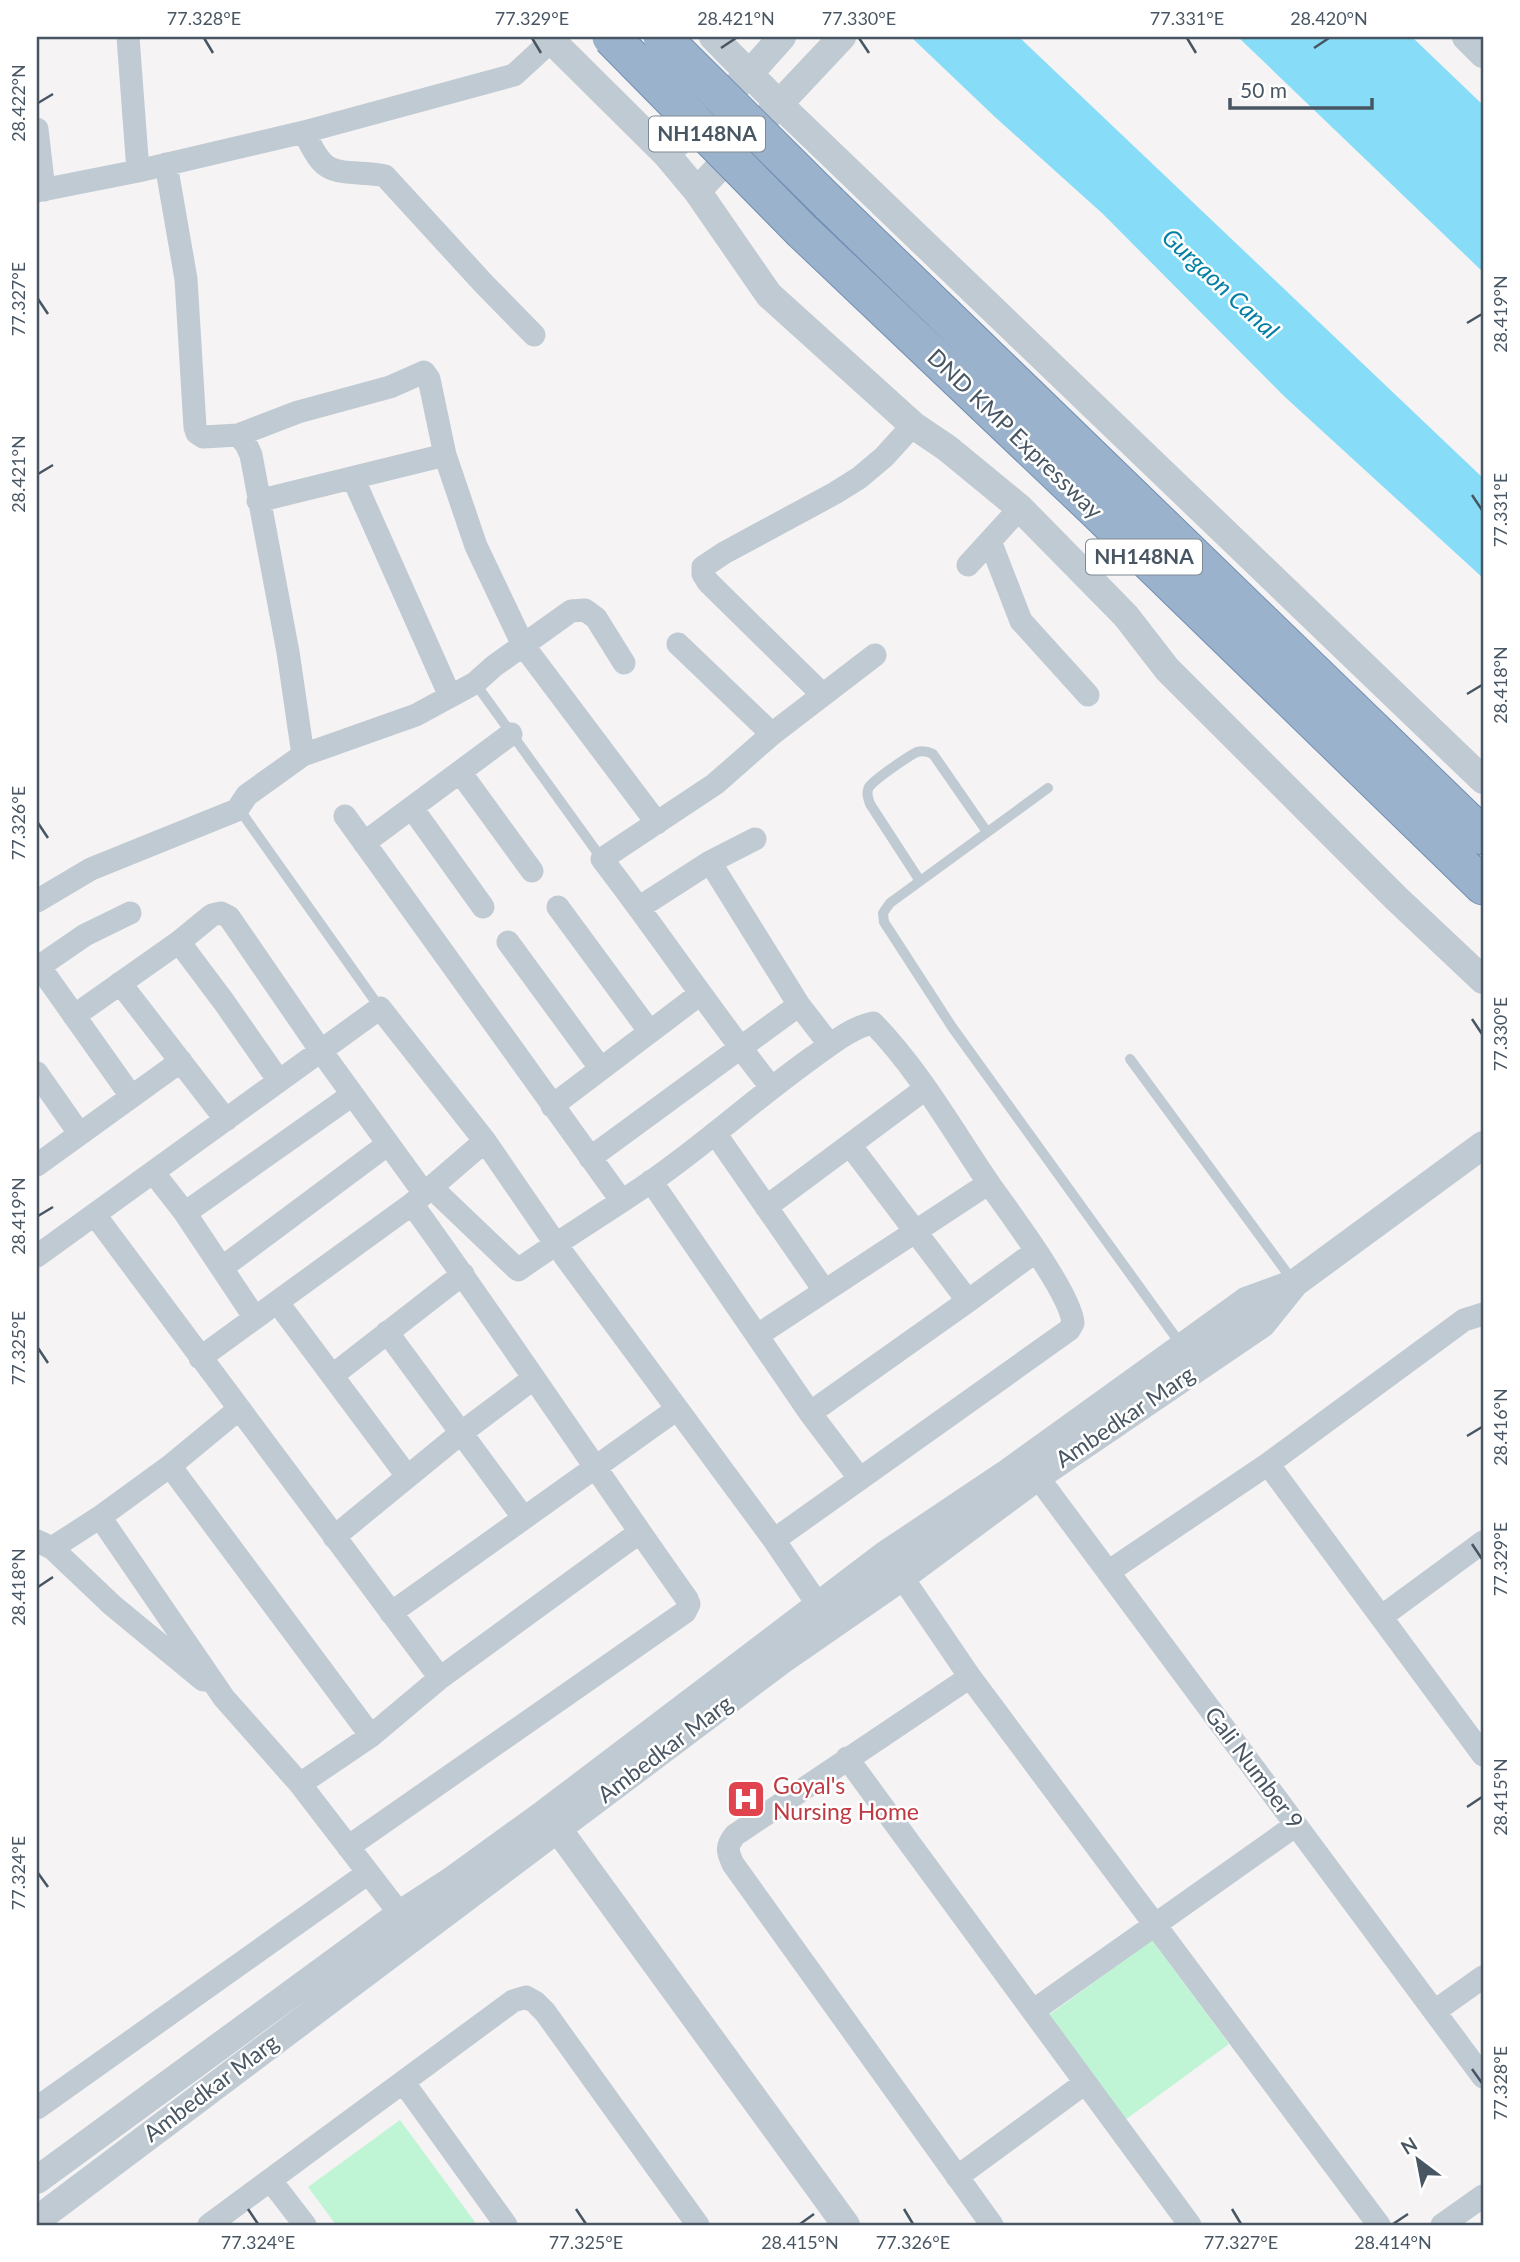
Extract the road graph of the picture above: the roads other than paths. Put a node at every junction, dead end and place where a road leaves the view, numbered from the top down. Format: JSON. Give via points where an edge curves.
{"nodes":[{"id":1,"x":128,"y":37,"type":"edge"},
{"id":2,"x":611,"y":37,"type":"edge"},
{"id":3,"x":662,"y":37,"type":"edge"},
{"id":4,"x":713,"y":37,"type":"edge"},
{"id":5,"x":782,"y":37,"type":"edge"},
{"id":6,"x":842,"y":37,"type":"edge"},
{"id":7,"x":1466,"y":37,"type":"edge"},
{"id":8,"x":550,"y":39,"type":"edge"},
{"id":9,"x":1483,"y":54,"type":"edge"},
{"id":10,"x":749,"y":74,"type":"junction"},
{"id":11,"x":780,"y":105,"type":"junction"},
{"id":12,"x":37,"y":129,"type":"edge"},
{"id":13,"x":304,"y":132,"type":"junction"},
{"id":14,"x":666,"y":154,"type":"junction"},
{"id":15,"x":166,"y":164,"type":"junction"},
{"id":16,"x":138,"y":171,"type":"junction"},
{"id":17,"x":40,"y":191,"type":"edge"},
{"id":18,"x":697,"y":191,"type":"junction"},
{"id":19,"x":534,"y":335,"type":"dead end"},
{"id":20,"x":913,"y":425,"type":"junction"},
{"id":21,"x":238,"y":435,"type":"junction"},
{"id":22,"x":445,"y":455,"type":"junction"},
{"id":23,"x":353,"y":478,"type":"junction"},
{"id":24,"x":258,"y":501,"type":"junction"},
{"id":25,"x":1020,"y":508,"type":"junction"},
{"id":26,"x":990,"y":541,"type":"junction"},
{"id":27,"x":968,"y":565,"type":"dead end"},
{"id":28,"x":678,"y":643,"type":"dead end"},
{"id":29,"x":523,"y":645,"type":"junction"},
{"id":30,"x":875,"y":655,"type":"dead end"},
{"id":31,"x":624,"y":663,"type":"dead end"},
{"id":32,"x":475,"y":683,"type":"junction"},
{"id":33,"x":823,"y":695,"type":"junction"},
{"id":34,"x":1088,"y":695,"type":"dead end"},
{"id":35,"x":450,"y":696,"type":"junction"},
{"id":36,"x":511,"y":734,"type":"junction"},
{"id":37,"x":772,"y":734,"type":"junction"},
{"id":38,"x":303,"y":755,"type":"junction"},
{"id":39,"x":460,"y":772,"type":"junction"},
{"id":40,"x":1483,"y":780,"type":"edge"},
{"id":41,"x":1048,"y":788,"type":"dead end"},
{"id":42,"x":412,"y":808,"type":"junction"},
{"id":43,"x":237,"y":810,"type":"junction"},
{"id":44,"x":345,"y":816,"type":"dead end"},
{"id":45,"x":657,"y":823,"type":"junction"},
{"id":46,"x":988,"y":832,"type":"junction"},
{"id":47,"x":1483,"y":836,"type":"edge"},
{"id":48,"x":755,"y":839,"type":"dead end"},
{"id":49,"x":364,"y":844,"type":"junction"},
{"id":50,"x":602,"y":859,"type":"junction"},
{"id":51,"x":710,"y":862,"type":"junction"},
{"id":52,"x":532,"y":871,"type":"dead end"},
{"id":53,"x":920,"y":881,"type":"junction"},
{"id":54,"x":1483,"y":886,"type":"edge"},
{"id":55,"x":37,"y":901,"type":"edge"},
{"id":56,"x":483,"y":907,"type":"dead end"},
{"id":57,"x":558,"y":907,"type":"dead end"},
{"id":58,"x":640,"y":907,"type":"junction"},
{"id":59,"x":130,"y":913,"type":"dead end"},
{"id":60,"x":179,"y":942,"type":"junction"},
{"id":61,"x":508,"y":942,"type":"dead end"},
{"id":62,"x":38,"y":967,"type":"edge"},
{"id":63,"x":1483,"y":980,"type":"edge"},
{"id":64,"x":120,"y":983,"type":"junction"},
{"id":65,"x":701,"y":993,"type":"junction"},
{"id":66,"x":799,"y":1005,"type":"junction"},
{"id":67,"x":380,"y":1008,"type":"junction"},
{"id":68,"x":74,"y":1016,"type":"junction"},
{"id":69,"x":650,"y":1032,"type":"junction"},
{"id":70,"x":830,"y":1045,"type":"junction"},
{"id":71,"x":740,"y":1049,"type":"junction"},
{"id":72,"x":321,"y":1051,"type":"junction"},
{"id":73,"x":1130,"y":1059,"type":"dead end"},
{"id":74,"x":181,"y":1061,"type":"junction"},
{"id":75,"x":601,"y":1069,"type":"junction"},
{"id":76,"x":37,"y":1073,"type":"edge"},
{"id":77,"x":279,"y":1081,"type":"junction"},
{"id":78,"x":771,"y":1087,"type":"junction"},
{"id":79,"x":925,"y":1089,"type":"junction"},
{"id":80,"x":352,"y":1095,"type":"junction"},
{"id":81,"x":131,"y":1096,"type":"junction"},
{"id":82,"x":552,"y":1106,"type":"junction"},
{"id":83,"x":226,"y":1120,"type":"junction"},
{"id":84,"x":79,"y":1133,"type":"junction"},
{"id":85,"x":715,"y":1133,"type":"junction"},
{"id":86,"x":485,"y":1141,"type":"junction"},
{"id":87,"x":388,"y":1144,"type":"junction"},
{"id":88,"x":1483,"y":1144,"type":"edge"},
{"id":89,"x":850,"y":1145,"type":"junction"},
{"id":90,"x":590,"y":1158,"type":"junction"},
{"id":91,"x":37,"y":1165,"type":"edge"},
{"id":92,"x":153,"y":1172,"type":"junction"},
{"id":93,"x":651,"y":1181,"type":"junction"},
{"id":94,"x":989,"y":1183,"type":"junction"},
{"id":95,"x":422,"y":1195,"type":"junction"},
{"id":96,"x":621,"y":1200,"type":"junction"},
{"id":97,"x":766,"y":1207,"type":"junction"},
{"id":98,"x":185,"y":1213,"type":"junction"},
{"id":99,"x":95,"y":1214,"type":"junction"},
{"id":100,"x":915,"y":1232,"type":"junction"},
{"id":101,"x":555,"y":1243,"type":"junction"},
{"id":102,"x":1035,"y":1251,"type":"junction"},
{"id":103,"x":37,"y":1256,"type":"edge"},
{"id":104,"x":223,"y":1267,"type":"junction"},
{"id":105,"x":463,"y":1274,"type":"junction"},
{"id":106,"x":1295,"y":1283,"type":"junction"},
{"id":107,"x":824,"y":1290,"type":"junction"},
{"id":108,"x":968,"y":1301,"type":"junction"},
{"id":109,"x":278,"y":1303,"type":"junction"},
{"id":110,"x":1483,"y":1314,"type":"edge"},
{"id":111,"x":256,"y":1318,"type":"junction"},
{"id":112,"x":387,"y":1332,"type":"junction"},
{"id":113,"x":758,"y":1335,"type":"junction"},
{"id":114,"x":1182,"y":1346,"type":"junction"},
{"id":115,"x":200,"y":1358,"type":"junction"},
{"id":116,"x":332,"y":1375,"type":"junction"},
{"id":117,"x":534,"y":1378,"type":"junction"},
{"id":118,"x":239,"y":1409,"type":"junction"},
{"id":119,"x":677,"y":1409,"type":"junction"},
{"id":120,"x":810,"y":1413,"type":"junction"},
{"id":121,"x":461,"y":1433,"type":"junction"},
{"id":122,"x":1268,"y":1464,"type":"junction"},
{"id":123,"x":170,"y":1466,"type":"junction"},
{"id":124,"x":597,"y":1467,"type":"junction"},
{"id":125,"x":1031,"y":1468,"type":"junction"},
{"id":126,"x":407,"y":1476,"type":"junction"},
{"id":127,"x":860,"y":1479,"type":"junction"},
{"id":128,"x":100,"y":1517,"type":"junction"},
{"id":129,"x":523,"y":1517,"type":"junction"},
{"id":130,"x":639,"y":1532,"type":"junction"},
{"id":131,"x":334,"y":1537,"type":"junction"},
{"id":132,"x":774,"y":1540,"type":"junction"},
{"id":133,"x":1483,"y":1542,"type":"edge"},
{"id":134,"x":44,"y":1544,"type":"edge"},
{"id":135,"x":1108,"y":1572,"type":"junction"},
{"id":136,"x":902,"y":1577,"type":"junction"},
{"id":137,"x":391,"y":1613,"type":"junction"},
{"id":138,"x":825,"y":1615,"type":"junction"},
{"id":139,"x":1381,"y":1617,"type":"junction"},
{"id":140,"x":970,"y":1677,"type":"junction"},
{"id":141,"x":440,"y":1678,"type":"junction"},
{"id":142,"x":225,"y":1698,"type":"junction"},
{"id":143,"x":371,"y":1736,"type":"junction"},
{"id":144,"x":1483,"y":1755,"type":"edge"},
{"id":145,"x":847,"y":1758,"type":"junction"},
{"id":146,"x":300,"y":1784,"type":"junction"},
{"id":147,"x":552,"y":1821,"type":"junction"},
{"id":148,"x":1296,"y":1825,"type":"junction"},
{"id":149,"x":348,"y":1847,"type":"junction"},
{"id":150,"x":368,"y":1873,"type":"junction"},
{"id":151,"x":400,"y":1914,"type":"junction"},
{"id":152,"x":1155,"y":1924,"type":"junction"},
{"id":153,"x":1483,"y":1977,"type":"edge"},
{"id":154,"x":1032,"y":2011,"type":"junction"},
{"id":155,"x":1434,"y":2011,"type":"junction"},
{"id":156,"x":1483,"y":2077,"type":"edge"},
{"id":157,"x":404,"y":2083,"type":"junction"},
{"id":158,"x":1085,"y":2083,"type":"junction"},
{"id":159,"x":37,"y":2108,"type":"edge"},
{"id":160,"x":957,"y":2177,"type":"junction"},
{"id":161,"x":37,"y":2180,"type":"edge"},
{"id":162,"x":271,"y":2181,"type":"junction"},
{"id":163,"x":1483,"y":2196,"type":"edge"},
{"id":164,"x":43,"y":2220,"type":"edge"},
{"id":165,"x":209,"y":2225,"type":"edge"},
{"id":166,"x":305,"y":2225,"type":"edge"},
{"id":167,"x":506,"y":2225,"type":"edge"},
{"id":168,"x":698,"y":2225,"type":"edge"},
{"id":169,"x":846,"y":2225,"type":"edge"},
{"id":170,"x":992,"y":2225,"type":"edge"},
{"id":171,"x":1190,"y":2225,"type":"edge"},
{"id":172,"x":1380,"y":2225,"type":"edge"},
{"id":173,"x":1442,"y":2225,"type":"edge"}],
"edges":[{"from":1,"to":16,"type":"street"},
{"from":2,"to":54,"type":"highway","name":"DND KMP Expressway","number":"NH148NA","bridge":true,"via":[[802,231]]},
{"from":3,"to":47,"type":"highway","name":"DND KMP Expressway","number":"NH148NA","bridge":true},
{"from":4,"to":10,"type":"street"},
{"from":5,"to":10,"type":"street"},
{"from":6,"to":11,"type":"street"},
{"from":7,"to":9,"type":"street"},
{"from":8,"to":13,"type":"street","via":[[514,75]]},
{"from":8,"to":14,"type":"street"},
{"from":10,"to":11,"type":"street"},
{"from":10,"to":14,"type":"street"},
{"from":11,"to":18,"type":"street"},
{"from":11,"to":40,"type":"street"},
{"from":12,"to":17,"type":"street"},
{"from":13,"to":15,"type":"street"},
{"from":13,"to":19,"type":"street","via":[[319,160],[334,171],[385,176]]},
{"from":14,"to":18,"type":"street"},
{"from":15,"to":16,"type":"street"},
{"from":15,"to":21,"type":"street","via":[[186,279],[195,427],[203,438]]},
{"from":16,"to":17,"type":"street"},
{"from":18,"to":20,"type":"street","via":[[769,295]]},
{"from":20,"to":25,"type":"street"},
{"from":20,"to":33,"type":"street","via":[[859,478],[703,567],[708,582]]},
{"from":21,"to":22,"type":"street","via":[[424,372]]},
{"from":21,"to":24,"type":"street","via":[[251,455]]},
{"from":22,"to":23,"type":"street"},
{"from":22,"to":29,"type":"street","via":[[475,546]]},
{"from":23,"to":24,"type":"street"},
{"from":23,"to":35,"type":"street"},
{"from":24,"to":38,"type":"street"},
{"from":25,"to":26,"type":"street"},
{"from":25,"to":63,"type":"street","via":[[1126,616],[1167,669]]},
{"from":26,"to":27,"type":"street"},
{"from":26,"to":34,"type":"street","via":[[1021,621]]},
{"from":28,"to":37,"type":"street"},
{"from":29,"to":31,"type":"street","via":[[570,611],[585,610],[596,618]]},
{"from":29,"to":32,"type":"street"},
{"from":29,"to":45,"type":"street"},
{"from":30,"to":33,"type":"street"},
{"from":32,"to":35,"type":"street"},
{"from":32,"to":36,"type":"lane"},
{"from":33,"to":37,"type":"street"},
{"from":35,"to":38,"type":"street","via":[[416,715]]},
{"from":36,"to":39,"type":"street"},
{"from":36,"to":50,"type":"lane"},
{"from":37,"to":45,"type":"street","via":[[715,784]]},
{"from":38,"to":43,"type":"street","via":[[252,790]]},
{"from":39,"to":42,"type":"street"},
{"from":39,"to":52,"type":"street"},
{"from":41,"to":46,"type":"lane"},
{"from":42,"to":49,"type":"street"},
{"from":42,"to":56,"type":"street"},
{"from":43,"to":55,"type":"street","via":[[91,869]]},
{"from":43,"to":67,"type":"lane"},
{"from":44,"to":49,"type":"street"},
{"from":45,"to":50,"type":"street"},
{"from":46,"to":53,"type":"lane"},
{"from":46,"to":53,"type":"lane","via":[[933,754],[925,750],[876,781],[867,795],[870,804]]},
{"from":48,"to":51,"type":"street"},
{"from":49,"to":82,"type":"street"},
{"from":50,"to":58,"type":"street"},
{"from":51,"to":58,"type":"street"},
{"from":51,"to":66,"type":"street"},
{"from":53,"to":114,"type":"lane","via":[[890,903],[883,914],[888,932]]},
{"from":57,"to":69,"type":"street"},
{"from":58,"to":65,"type":"street"},
{"from":59,"to":62,"type":"street","via":[[85,935]]},
{"from":60,"to":64,"type":"street"},
{"from":60,"to":72,"type":"street","via":[[212,915],[229,917]]},
{"from":60,"to":77,"type":"street"},
{"from":61,"to":75,"type":"street"},
{"from":62,"to":68,"type":"street"},
{"from":64,"to":68,"type":"street"},
{"from":64,"to":74,"type":"street"},
{"from":65,"to":69,"type":"street"},
{"from":65,"to":71,"type":"street"},
{"from":66,"to":70,"type":"street"},
{"from":66,"to":71,"type":"street"},
{"from":67,"to":72,"type":"street"},
{"from":67,"to":86,"type":"street"},
{"from":68,"to":81,"type":"street"},
{"from":69,"to":75,"type":"street"},
{"from":70,"to":78,"type":"street"},
{"from":70,"to":79,"type":"street","via":[[873,1023]]},
{"from":71,"to":78,"type":"street"},
{"from":71,"to":90,"type":"street"},
{"from":72,"to":77,"type":"street"},
{"from":72,"to":80,"type":"street"},
{"from":73,"to":106,"type":"lane"},
{"from":74,"to":81,"type":"street"},
{"from":74,"to":83,"type":"street"},
{"from":75,"to":82,"type":"street"},
{"from":76,"to":84,"type":"street"},
{"from":77,"to":83,"type":"street"},
{"from":78,"to":85,"type":"street"},
{"from":79,"to":89,"type":"street"},
{"from":79,"to":94,"type":"street"},
{"from":80,"to":87,"type":"street"},
{"from":80,"to":98,"type":"street"},
{"from":81,"to":84,"type":"street"},
{"from":82,"to":90,"type":"street"},
{"from":83,"to":92,"type":"street"},
{"from":84,"to":91,"type":"street"},
{"from":85,"to":93,"type":"street"},
{"from":85,"to":97,"type":"street"},
{"from":86,"to":95,"type":"street"},
{"from":86,"to":101,"type":"street"},
{"from":87,"to":95,"type":"street"},
{"from":87,"to":104,"type":"street"},
{"from":88,"to":106,"type":"street","name":"Ambedkar Marg"},
{"from":89,"to":97,"type":"street"},
{"from":89,"to":100,"type":"street"},
{"from":90,"to":96,"type":"street"},
{"from":92,"to":98,"type":"street"},
{"from":92,"to":99,"type":"street"},
{"from":93,"to":96,"type":"street"},
{"from":93,"to":113,"type":"street"},
{"from":94,"to":100,"type":"street"},
{"from":94,"to":102,"type":"street"},
{"from":95,"to":101,"type":"street","via":[[518,1270]]},
{"from":95,"to":105,"type":"street"},
{"from":95,"to":109,"type":"street"},
{"from":96,"to":101,"type":"street"},
{"from":97,"to":107,"type":"street"},
{"from":98,"to":104,"type":"street"},
{"from":99,"to":103,"type":"street"},
{"from":99,"to":115,"type":"street"},
{"from":100,"to":107,"type":"street"},
{"from":100,"to":108,"type":"street"},
{"from":101,"to":119,"type":"street"},
{"from":102,"to":108,"type":"street"},
{"from":102,"to":127,"type":"street","via":[[1073,1315],[1069,1330]]},
{"from":104,"to":111,"type":"street"},
{"from":105,"to":112,"type":"street"},
{"from":105,"to":117,"type":"street"},
{"from":106,"to":114,"type":"street","name":"Ambedkar Marg","via":[[1245,1301]]},
{"from":106,"to":125,"type":"street","name":"Ambedkar Marg","via":[[1262,1324]]},
{"from":107,"to":113,"type":"street"},
{"from":108,"to":120,"type":"street"},
{"from":109,"to":111,"type":"street"},
{"from":109,"to":116,"type":"street"},
{"from":110,"to":122,"type":"street","via":[[1464,1320]]},
{"from":111,"to":115,"type":"street"},
{"from":112,"to":116,"type":"street"},
{"from":112,"to":121,"type":"street"},
{"from":113,"to":120,"type":"street"},
{"from":114,"to":125,"type":"street","name":"Ambedkar Marg"},
{"from":115,"to":118,"type":"street"},
{"from":116,"to":126,"type":"street"},
{"from":117,"to":121,"type":"street"},
{"from":117,"to":124,"type":"street"},
{"from":118,"to":123,"type":"street"},
{"from":118,"to":131,"type":"street"},
{"from":119,"to":124,"type":"street"},
{"from":119,"to":132,"type":"street"},
{"from":120,"to":127,"type":"street"},
{"from":121,"to":126,"type":"street"},
{"from":121,"to":129,"type":"street"},
{"from":122,"to":135,"type":"street"},
{"from":122,"to":139,"type":"street"},
{"from":123,"to":128,"type":"street"},
{"from":123,"to":143,"type":"street"},
{"from":124,"to":129,"type":"street"},
{"from":124,"to":130,"type":"street"},
{"from":125,"to":135,"type":"street","name":"Gali Number 9"},
{"from":125,"to":136,"type":"street","name":"Ambedkar Marg"},
{"from":125,"to":138,"type":"street","name":"Ambedkar Marg","via":[[885,1555]]},
{"from":126,"to":131,"type":"street"},
{"from":127,"to":132,"type":"street"},
{"from":128,"to":134,"type":"street"},
{"from":128,"to":142,"type":"street"},
{"from":129,"to":137,"type":"street"},
{"from":130,"to":141,"type":"street"},
{"from":130,"to":149,"type":"street","via":[[688,1599],[688,1608]]},
{"from":131,"to":137,"type":"street"},
{"from":132,"to":138,"type":"street"},
{"from":133,"to":139,"type":"street"},
{"from":134,"to":142,"type":"street"},
{"from":135,"to":148,"type":"street","name":"Gali Number 9"},
{"from":136,"to":138,"type":"street","name":"Ambedkar Marg"},
{"from":136,"to":140,"type":"street"},
{"from":137,"to":141,"type":"street"},
{"from":138,"to":147,"type":"street","name":"Ambedkar Marg"},
{"from":139,"to":144,"type":"street"},
{"from":140,"to":145,"type":"street"},
{"from":140,"to":152,"type":"street"},
{"from":141,"to":143,"type":"street"},
{"from":142,"to":146,"type":"street"},
{"from":143,"to":146,"type":"street"},
{"from":145,"to":154,"type":"street"},
{"from":145,"to":160,"type":"street","via":[[735,1835],[728,1852]]},
{"from":146,"to":149,"type":"street"},
{"from":147,"to":151,"type":"street","name":"Ambedkar Marg"},
{"from":147,"to":164,"type":"street","name":"Ambedkar Marg"},
{"from":147,"to":169,"type":"street"},
{"from":148,"to":152,"type":"street"},
{"from":148,"to":155,"type":"street","name":"Gali Number 9"},
{"from":149,"to":150,"type":"street"},
{"from":150,"to":151,"type":"street"},
{"from":150,"to":159,"type":"street"},
{"from":151,"to":161,"type":"street","name":"Ambedkar Marg"},
{"from":152,"to":154,"type":"street"},
{"from":152,"to":172,"type":"street"},
{"from":153,"to":155,"type":"street"},
{"from":154,"to":158,"type":"street"},
{"from":155,"to":156,"type":"street","name":"Gali Number 9"},
{"from":157,"to":162,"type":"street"},
{"from":157,"to":167,"type":"street"},
{"from":157,"to":168,"type":"street","via":[[513,2001],[526,1997],[545,2012]]},
{"from":158,"to":160,"type":"street"},
{"from":158,"to":171,"type":"street"},
{"from":160,"to":170,"type":"street"},
{"from":162,"to":165,"type":"street"},
{"from":162,"to":166,"type":"street"},
{"from":163,"to":173,"type":"street"}]}
